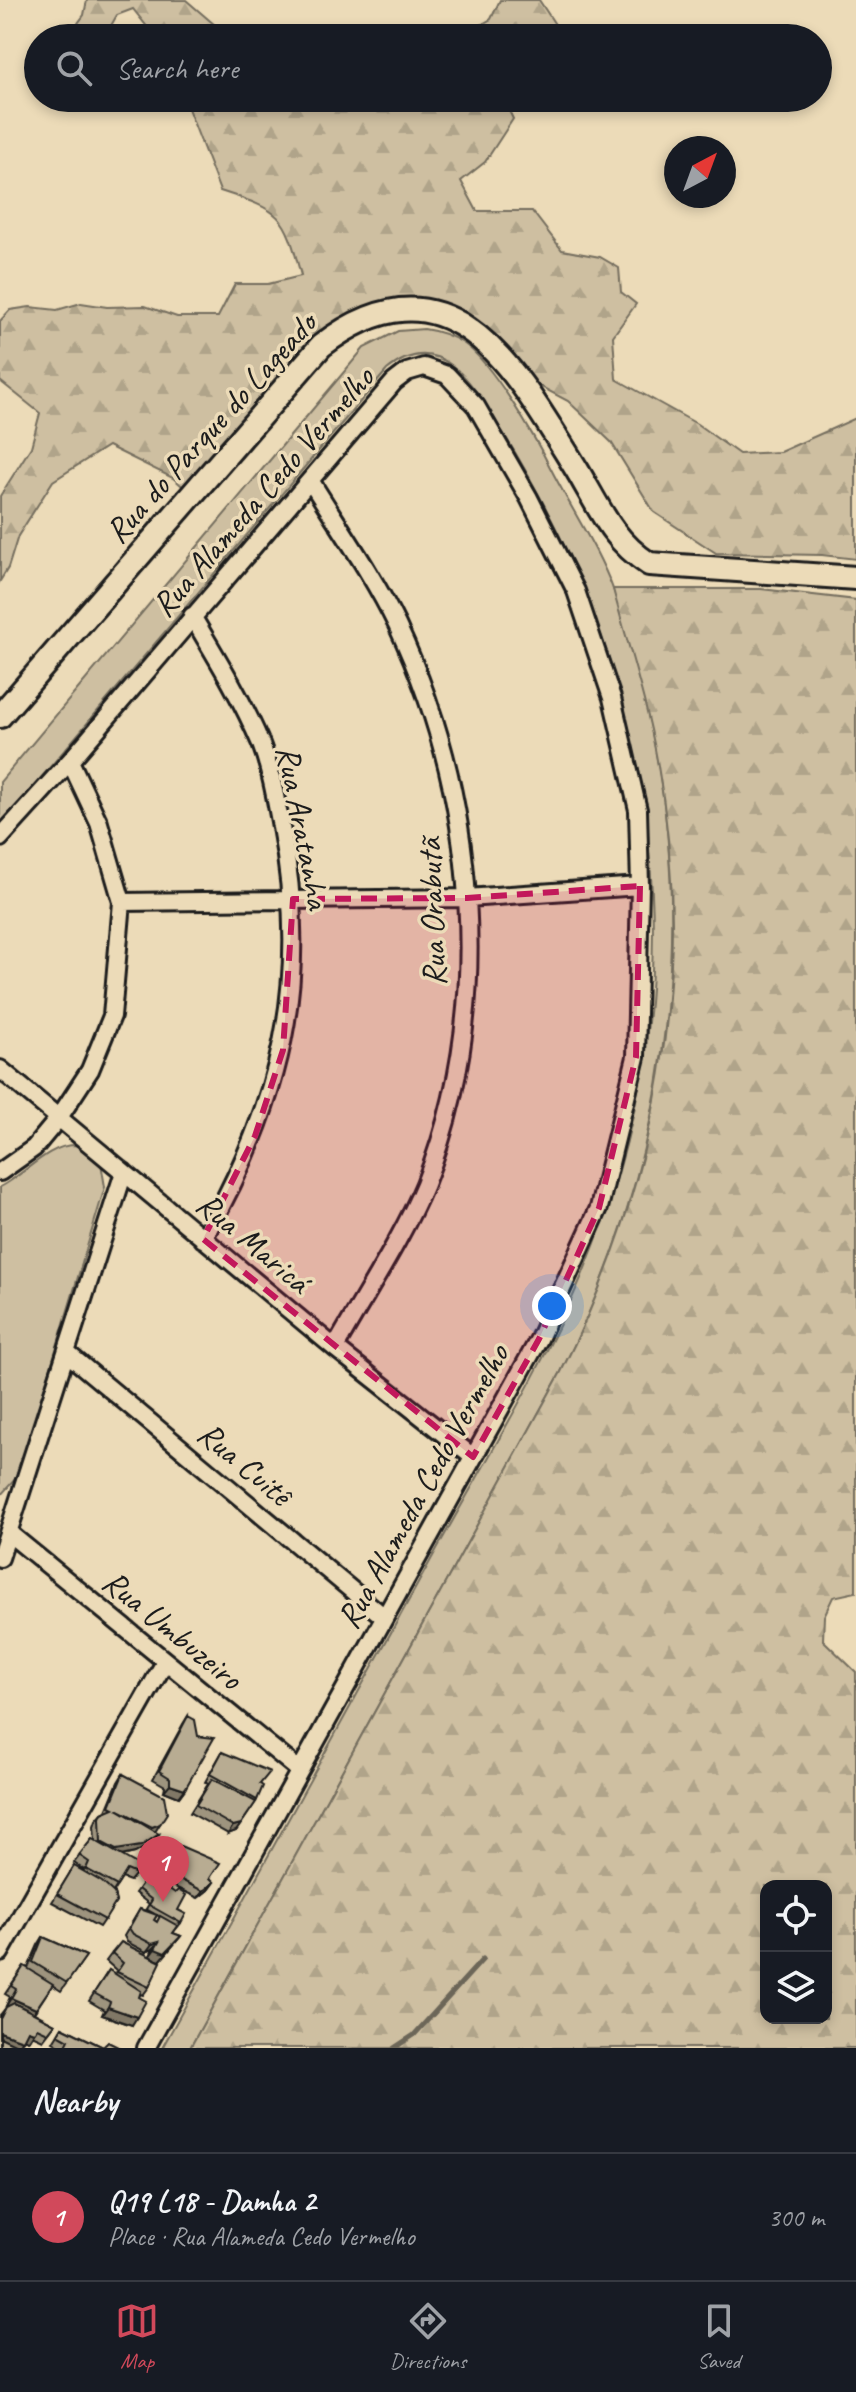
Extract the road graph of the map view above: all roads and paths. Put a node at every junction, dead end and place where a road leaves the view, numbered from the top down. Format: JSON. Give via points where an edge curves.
{"nodes":[{"id":1,"x":310,"y":480,"type":"junction"},
{"id":2,"x":856,"y":578,"type":"edge"},
{"id":3,"x":192,"y":616,"type":"junction"},
{"id":4,"x":0,"y":716,"type":"edge"},
{"id":5,"x":70,"y":761,"type":"junction"},
{"id":6,"x":0,"y":838,"type":"edge"},
{"id":7,"x":640,"y":886,"type":"junction"},
{"id":8,"x":467,"y":898,"type":"junction"},
{"id":9,"x":293,"y":899,"type":"junction"},
{"id":10,"x":122,"y":902,"type":"junction"},
{"id":11,"x":0,"y":1069,"type":"edge"},
{"id":12,"x":58,"y":1119,"type":"junction"},
{"id":13,"x":0,"y":1172,"type":"edge"},
{"id":14,"x":124,"y":1172,"type":"junction"},
{"id":15,"x":203,"y":1239,"type":"junction"},
{"id":16,"x":335,"y":1348,"type":"junction"},
{"id":17,"x":68,"y":1354,"type":"junction"},
{"id":18,"x":473,"y":1457,"type":"junction"},
{"id":19,"x":10,"y":1534,"type":"junction"},
{"id":20,"x":0,"y":1558,"type":"edge"},
{"id":21,"x":384,"y":1617,"type":"junction"},
{"id":22,"x":165,"y":1662,"type":"junction"},
{"id":23,"x":299,"y":1770,"type":"junction"},
{"id":24,"x":0,"y":1953,"type":"edge"},
{"id":25,"x":146,"y":2048,"type":"edge"}],
"edges":[{"from":1,"to":3,"type":"street","name":"Rua Alameda Cedo Vermelho"},
{"from":1,"to":7,"type":"street","name":"Rua Alameda Cedo Vermelho","via":[[407,372],[424,367],[447,375],[476,406],[529,498],[580,605],[612,698],[638,810]]},
{"from":1,"to":8,"type":"street","name":"Rua Orabutã","via":[[397,625],[429,707],[451,780]]},
{"from":2,"to":4,"type":"street","name":"Rua do Parque do Lageado","via":[[649,564],[627,549],[606,524],[540,413],[489,344],[463,323],[425,309],[388,310],[348,325],[321,346]]},
{"from":3,"to":5,"type":"street","name":"Rua Alameda Cedo Vermelho"},
{"from":3,"to":9,"type":"street","name":"Rua Aratanha","via":[[262,748]]},
{"from":5,"to":6,"type":"street","name":"Rua Alameda Cedo Vermelho"},
{"from":5,"to":10,"type":"street","via":[[99,823]]},
{"from":7,"to":8,"type":"street"},
{"from":7,"to":18,"type":"street","name":"Rua Alameda Cedo Vermelho","via":[[636,1057],[599,1208],[539,1339]]},
{"from":8,"to":9,"type":"street"},
{"from":8,"to":16,"type":"street","name":"Rua Orabutã","via":[[466,991],[451,1102],[424,1185]]},
{"from":9,"to":10,"type":"street"},
{"from":9,"to":15,"type":"street","name":"Rua Aratanha","via":[[293,978],[283,1050],[255,1136]]},
{"from":10,"to":12,"type":"street","via":[[112,1016],[90,1070]]},
{"from":11,"to":12,"type":"street","name":"Rua Maricá"},
{"from":12,"to":13,"type":"street","via":[[34,1148]]},
{"from":12,"to":14,"type":"street","name":"Rua Maricá"},
{"from":14,"to":15,"type":"street","name":"Rua Maricá"},
{"from":14,"to":17,"type":"street"},
{"from":15,"to":16,"type":"street","name":"Rua Maricá"},
{"from":16,"to":18,"type":"street","name":"Rua Maricá"},
{"from":17,"to":19,"type":"street"},
{"from":17,"to":21,"type":"street","name":"Rua Cuitê"},
{"from":18,"to":21,"type":"street","name":"Rua Alameda Cedo Vermelho"},
{"from":19,"to":20,"type":"street"},
{"from":19,"to":22,"type":"street","name":"Rua Umbuzeiro"},
{"from":21,"to":23,"type":"street","name":"Rua Alameda Cedo Vermelho"},
{"from":22,"to":23,"type":"street","name":"Rua Umbuzeiro"},
{"from":22,"to":24,"type":"street"},
{"from":23,"to":25,"type":"street","name":"Rua Alameda Cedo Vermelho"}]}
